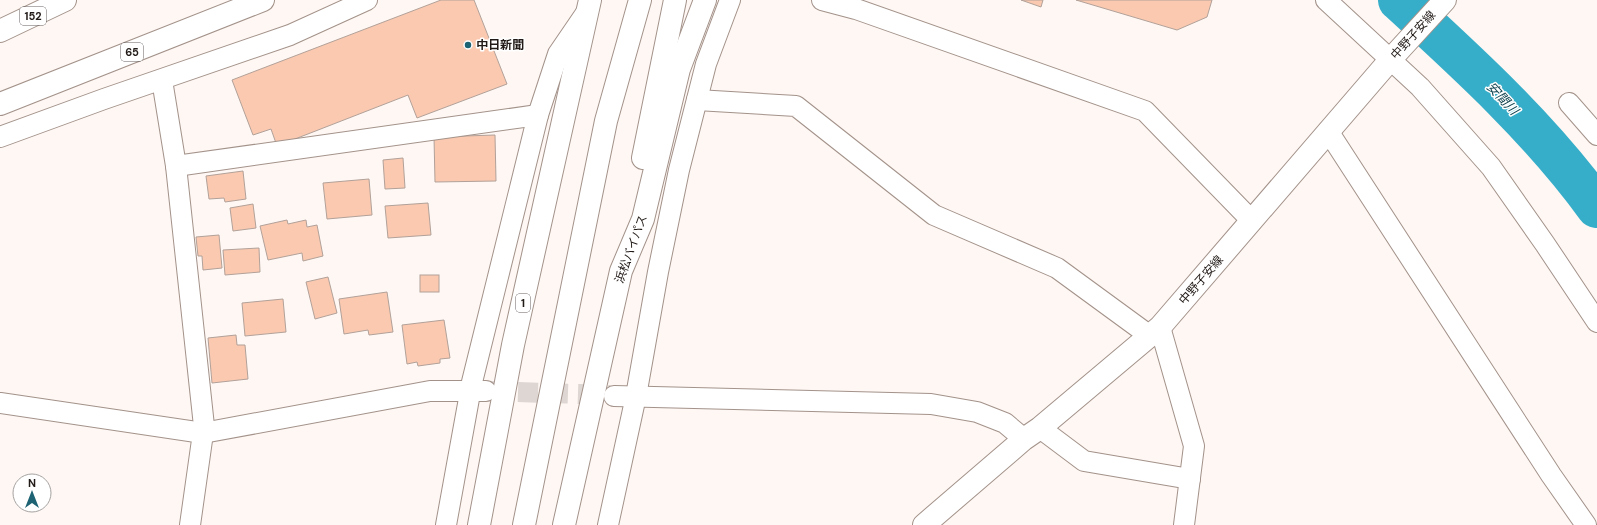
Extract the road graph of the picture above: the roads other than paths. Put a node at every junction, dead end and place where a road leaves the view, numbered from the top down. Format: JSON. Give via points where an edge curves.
{"nodes":[{"id":1,"x":65,"y":0,"type":"edge"},
{"id":2,"x":263,"y":0,"type":"edge"},
{"id":3,"x":367,"y":0,"type":"edge"},
{"id":4,"x":640,"y":0,"type":"edge"},
{"id":5,"x":675,"y":0,"type":"edge"},
{"id":6,"x":705,"y":0,"type":"edge"},
{"id":7,"x":730,"y":0,"type":"edge"},
{"id":8,"x":822,"y":0,"type":"edge"},
{"id":9,"x":1326,"y":0,"type":"edge"},
{"id":10,"x":1445,"y":0,"type":"edge"},
{"id":11,"x":589,"y":5,"type":"edge"},
{"id":12,"x":0,"y":31,"type":"edge"},
{"id":13,"x":1394,"y":56,"type":"junction"},
{"id":14,"x":162,"y":80,"type":"junction"},
{"id":15,"x":697,"y":100,"type":"junction"},
{"id":16,"x":1569,"y":103,"type":"dead end"},
{"id":17,"x":0,"y":104,"type":"edge"},
{"id":18,"x":538,"y":115,"type":"junction"},
{"id":19,"x":1328,"y":131,"type":"junction"},
{"id":20,"x":1597,"y":135,"type":"edge"},
{"id":21,"x":0,"y":137,"type":"edge"},
{"id":22,"x":176,"y":166,"type":"junction"},
{"id":23,"x":1252,"y":221,"type":"junction"},
{"id":24,"x":621,"y":271,"type":"junction"},
{"id":25,"x":1597,"y":322,"type":"edge"},
{"id":26,"x":1155,"y":332,"type":"junction"},
{"id":27,"x":478,"y":391,"type":"junction"},
{"id":28,"x":614,"y":396,"type":"tunnel mouth"},
{"id":29,"x":636,"y":396,"type":"junction"},
{"id":30,"x":0,"y":403,"type":"edge"},
{"id":31,"x":202,"y":433,"type":"junction"},
{"id":32,"x":1032,"y":434,"type":"junction"},
{"id":33,"x":1190,"y":479,"type":"junction"},
{"id":34,"x":190,"y":525,"type":"edge"},
{"id":35,"x":446,"y":525,"type":"edge"},
{"id":36,"x":479,"y":525,"type":"edge"},
{"id":37,"x":524,"y":525,"type":"edge"},
{"id":38,"x":564,"y":525,"type":"edge"},
{"id":39,"x":608,"y":525,"type":"edge"},
{"id":40,"x":924,"y":525,"type":"edge"},
{"id":41,"x":1184,"y":525,"type":"edge"},
{"id":42,"x":1586,"y":525,"type":"edge"}],
"edges":[{"from":1,"to":12,"type":"main road","number":"152"},
{"from":2,"to":17,"type":"main road","number":"65"},
{"from":3,"to":14,"type":"street","via":[[290,35]]},
{"from":4,"to":37,"type":"main road","via":[[606,121]]},
{"from":5,"to":24,"type":"main road"},
{"from":6,"to":24,"type":"main road","name":"浜松バイパス","via":[[679,69],[643,219]]},
{"from":7,"to":15,"type":"street","via":[[706,64]]},
{"from":8,"to":23,"type":"street","via":[[856,9],[1145,111]]},
{"from":9,"to":13,"type":"street"},
{"from":10,"to":13,"type":"main road","name":"中野子安線"},
{"from":11,"to":18,"type":"street","via":[[558,54]]},
{"from":11,"to":36,"type":"main road","number":"1","via":[[513,346]]},
{"from":13,"to":19,"type":"main road","name":"中野子安線"},
{"from":13,"to":25,"type":"street","via":[[1491,168]]},
{"from":14,"to":21,"type":"street"},
{"from":14,"to":22,"type":"street"},
{"from":15,"to":26,"type":"street","via":[[796,106],[934,215],[1057,268]]},
{"from":15,"to":29,"type":"street","via":[[679,170]]},
{"from":16,"to":20,"type":"street"},
{"from":18,"to":22,"type":"street"},
{"from":18,"to":27,"type":"street"},
{"from":19,"to":23,"type":"main road","name":"中野子安線"},
{"from":19,"to":42,"type":"street"},
{"from":22,"to":31,"type":"street","via":[[204,426]]},
{"from":23,"to":26,"type":"main road","name":"中野子安線"},
{"from":24,"to":38,"type":"main road","name":"浜松バイパス"},
{"from":26,"to":32,"type":"main road","name":"中野子安線"},
{"from":26,"to":33,"type":"street","via":[[1194,446]]},
{"from":27,"to":31,"type":"street","via":[[430,391]]},
{"from":27,"to":35,"type":"street"},
{"from":28,"to":29,"type":"street"},
{"from":29,"to":32,"type":"street","via":[[931,404],[977,412]]},
{"from":29,"to":39,"type":"street"},
{"from":30,"to":31,"type":"street"},
{"from":31,"to":34,"type":"street"},
{"from":32,"to":33,"type":"street","via":[[1084,462]]},
{"from":32,"to":40,"type":"main road","name":"中野子安線"},
{"from":33,"to":41,"type":"street"}]}
